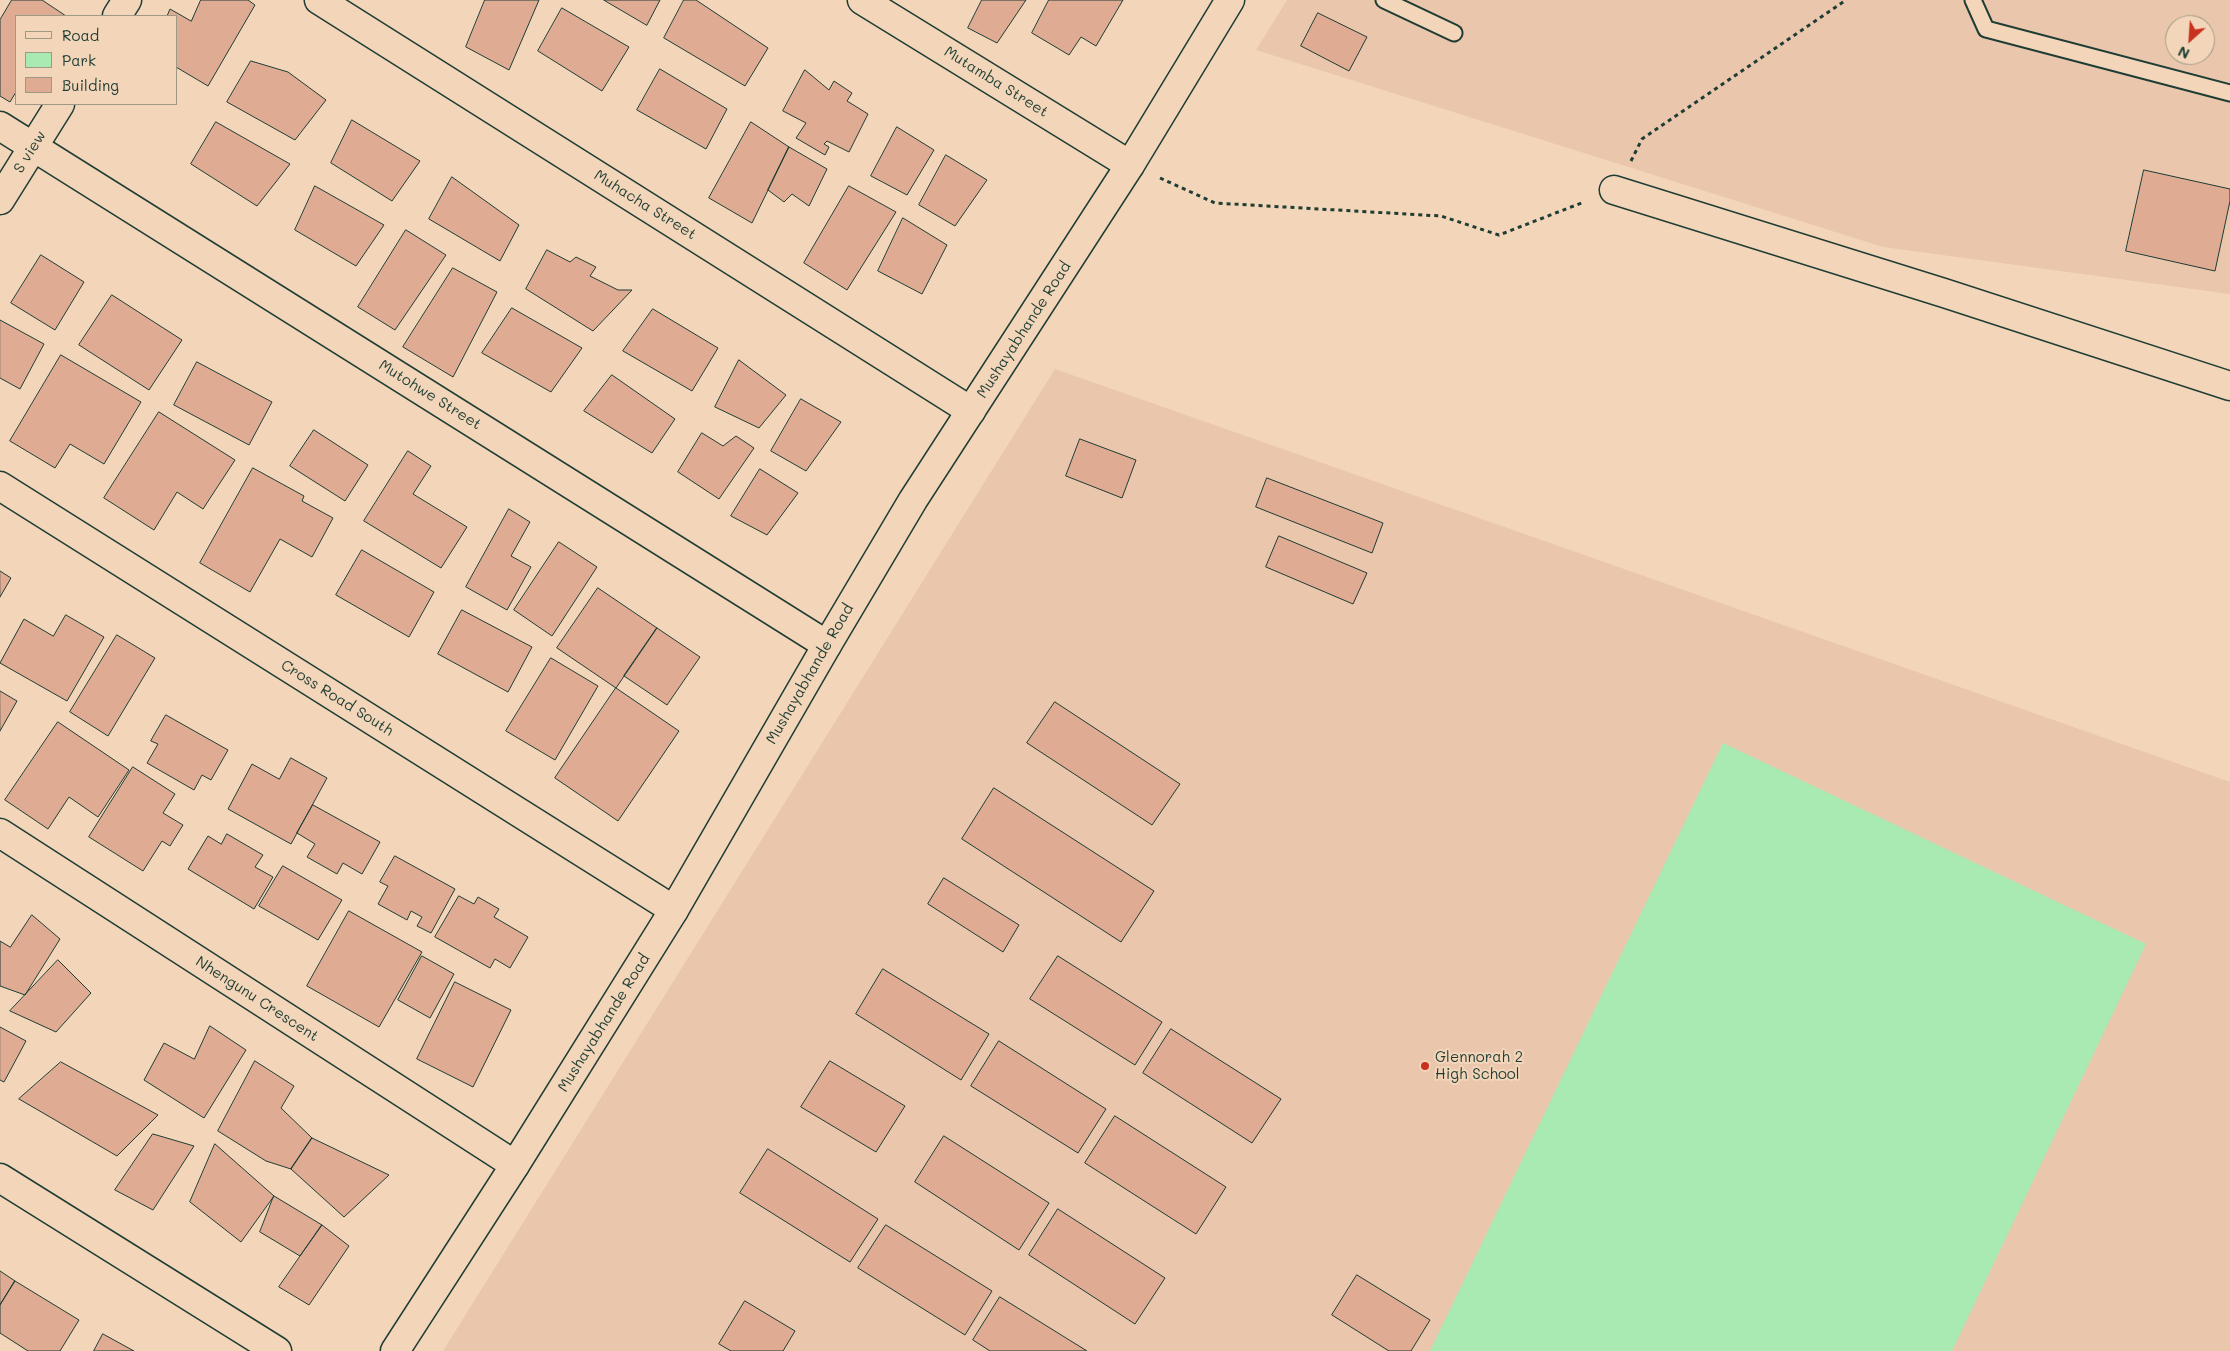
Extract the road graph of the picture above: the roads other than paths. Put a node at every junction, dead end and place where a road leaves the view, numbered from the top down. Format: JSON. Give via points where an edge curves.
{"nodes":[{"id":1,"x":127,"y":0,"type":"edge"},
{"id":2,"x":319,"y":0,"type":"edge"},
{"id":3,"x":862,"y":0,"type":"edge"},
{"id":4,"x":1230,"y":0,"type":"edge"},
{"id":5,"x":1384,"y":0,"type":"edge"},
{"id":6,"x":1973,"y":0,"type":"edge"},
{"id":7,"x":118,"y":15,"type":"edge"},
{"id":8,"x":1454,"y":33,"type":"dead end"},
{"id":9,"x":2230,"y":93,"type":"edge"},
{"id":10,"x":59,"y":105,"type":"edge"},
{"id":11,"x":0,"y":126,"type":"edge"},
{"id":12,"x":34,"y":145,"type":"junction"},
{"id":13,"x":1130,"y":164,"type":"junction"},
{"id":14,"x":1614,"y":190,"type":"road end"},
{"id":15,"x":0,"y":200,"type":"edge"},
{"id":16,"x":2230,"y":386,"type":"edge"},
{"id":17,"x":971,"y":411,"type":"junction"},
{"id":18,"x":0,"y":486,"type":"edge"},
{"id":19,"x":826,"y":645,"type":"junction"},
{"id":20,"x":0,"y":834,"type":"edge"},
{"id":21,"x":674,"y":910,"type":"junction"},
{"id":22,"x":515,"y":1165,"type":"junction"},
{"id":23,"x":0,"y":1178,"type":"edge"},
{"id":24,"x":276,"y":1351,"type":"edge"},
{"id":25,"x":395,"y":1351,"type":"edge"}],
"edges":[{"from":1,"to":7,"type":"street"},
{"from":2,"to":17,"type":"street","name":"Muhacha Street"},
{"from":3,"to":13,"type":"street","name":"Mutamba Street"},
{"from":4,"to":13,"type":"street","name":"Mushayabhande Road"},
{"from":5,"to":8,"type":"lane"},
{"from":6,"to":9,"type":"lane","via":[[1986,29]]},
{"from":10,"to":12,"type":"street","name":"S view"},
{"from":11,"to":12,"type":"street","name":"Mutohwe Street"},
{"from":12,"to":15,"type":"street","name":"S view"},
{"from":12,"to":19,"type":"street","name":"Mutohwe Street"},
{"from":13,"to":17,"type":"street","name":"Mushayabhande Road"},
{"from":14,"to":16,"type":"street","via":[[1944,292]]},
{"from":17,"to":19,"type":"street","name":"Mushayabhande Road"},
{"from":18,"to":21,"type":"street","name":"Cross Road South"},
{"from":19,"to":21,"type":"street","name":"Mushayabhande Road"},
{"from":20,"to":22,"type":"street","name":"Nhengunu Crescent"},
{"from":21,"to":22,"type":"street","name":"Mushayabhande Road"},
{"from":22,"to":25,"type":"street","name":"Mushayabhande Road"},
{"from":23,"to":24,"type":"street"}]}
